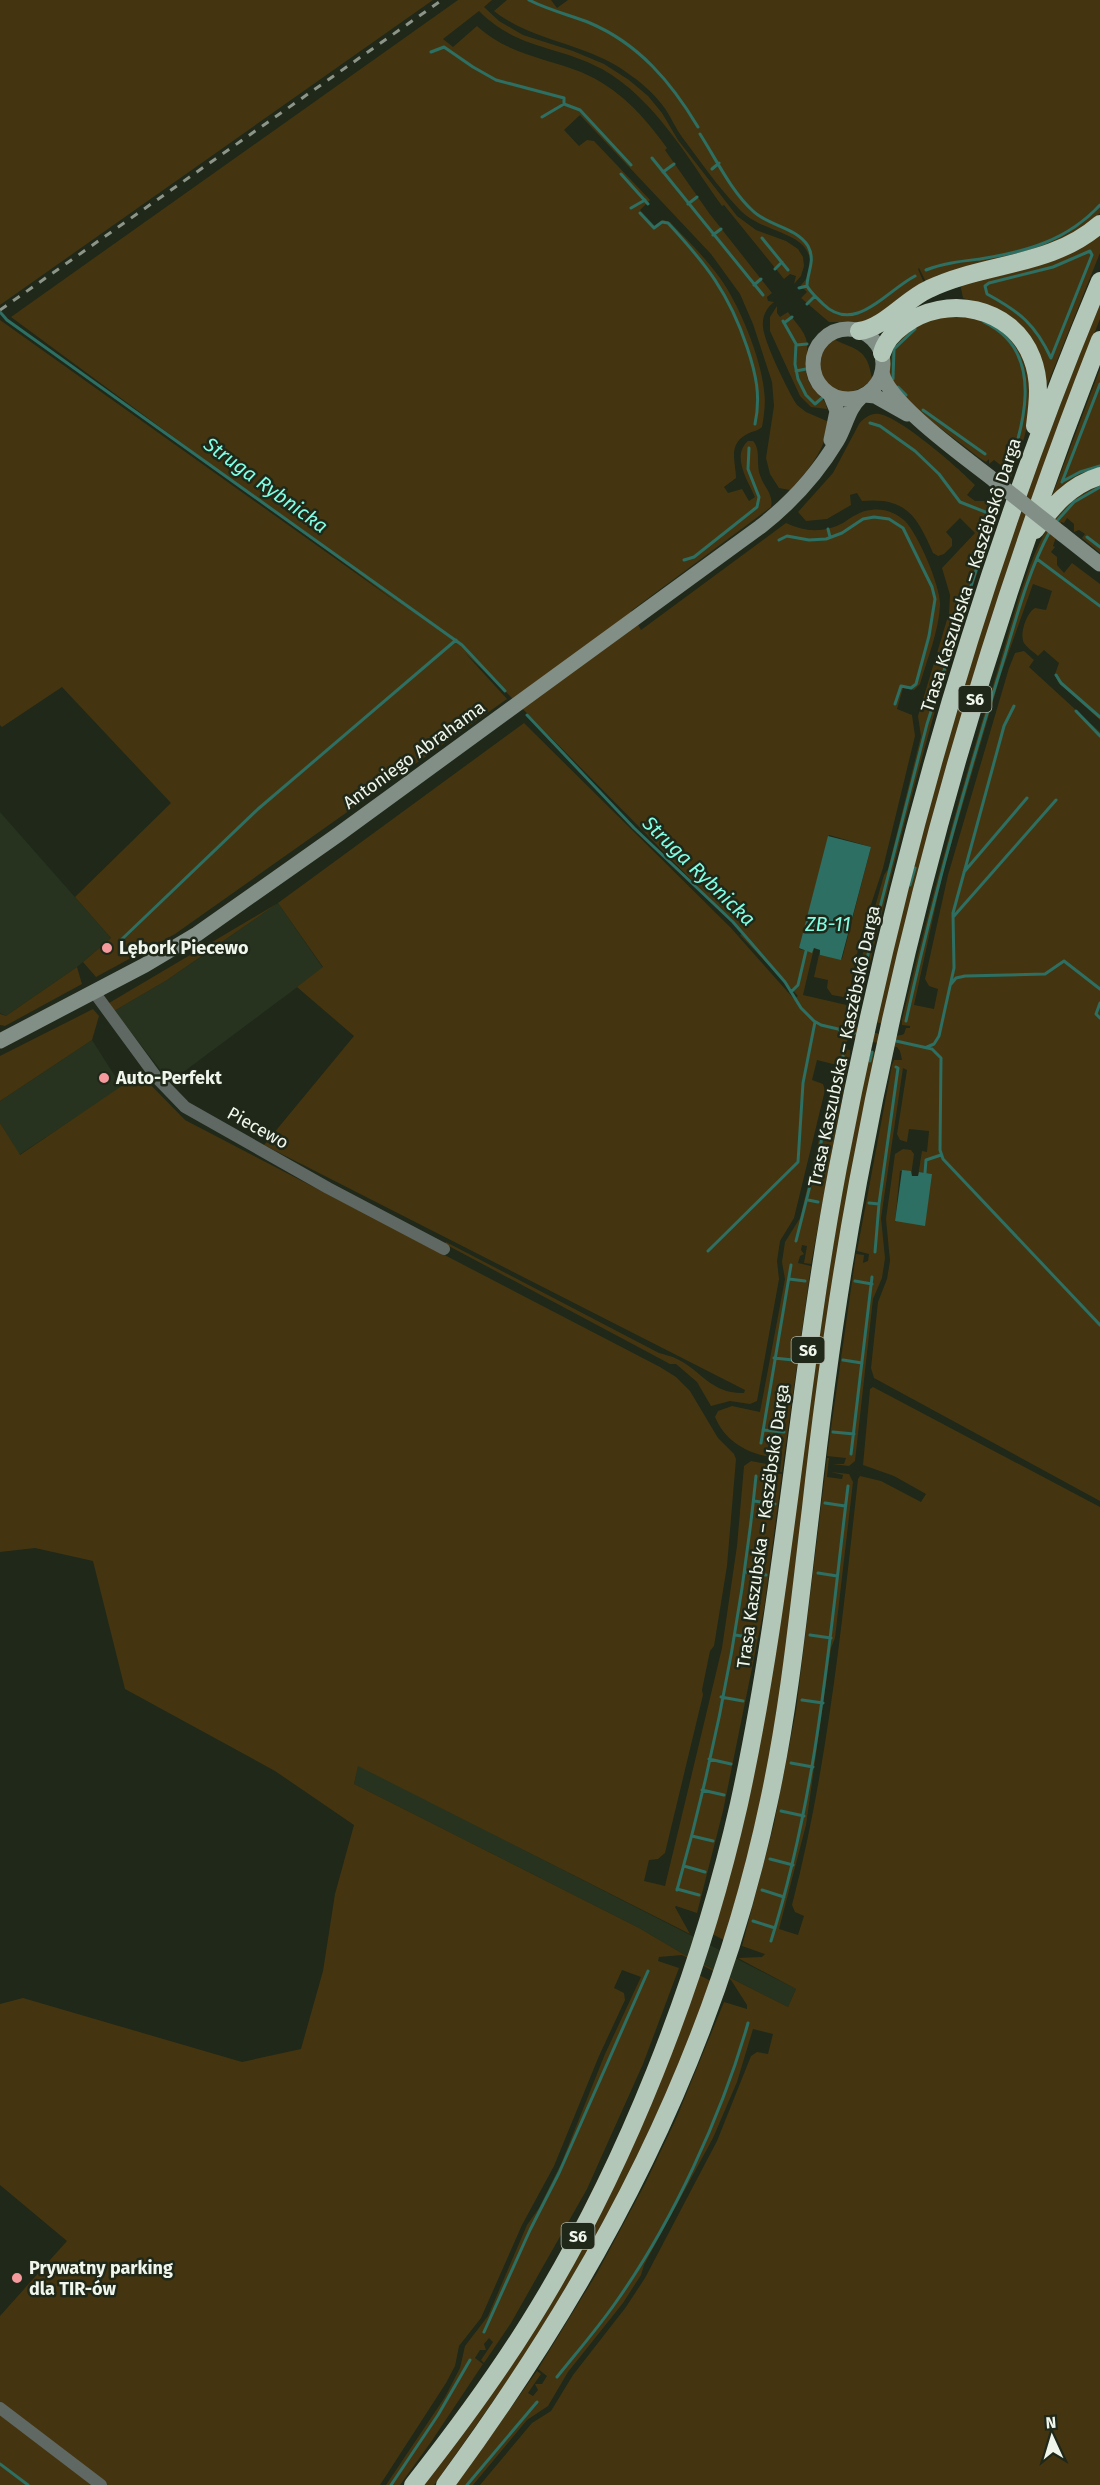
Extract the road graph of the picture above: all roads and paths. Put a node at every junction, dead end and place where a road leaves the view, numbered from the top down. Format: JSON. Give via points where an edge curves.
{"nodes":[{"id":1,"x":1100,"y":224,"type":"edge"},
{"id":2,"x":1100,"y":280,"type":"edge"},
{"id":3,"x":859,"y":331,"type":"junction"},
{"id":4,"x":1100,"y":340,"type":"edge"},
{"id":5,"x":882,"y":353,"type":"junction"},
{"id":6,"x":882,"y":372,"type":"junction"},
{"id":7,"x":830,"y":394,"type":"junction"},
{"id":8,"x":863,"y":396,"type":"junction"},
{"id":9,"x":920,"y":421,"type":"junction"},
{"id":10,"x":824,"y":463,"type":"junction"},
{"id":11,"x":1029,"y":465,"type":"junction"},
{"id":12,"x":1100,"y":476,"type":"edge"},
{"id":13,"x":1026,"y":541,"type":"junction"},
{"id":14,"x":1100,"y":564,"type":"edge"},
{"id":15,"x":94,"y":992,"type":"junction"},
{"id":16,"x":0,"y":1041,"type":"edge"},
{"id":17,"x":444,"y":1248,"type":"dead end"},
{"id":18,"x":0,"y":2408,"type":"edge"},
{"id":19,"x":101,"y":2485,"type":"edge"},
{"id":20,"x":413,"y":2485,"type":"edge"},
{"id":21,"x":445,"y":2485,"type":"edge"}],
"edges":[{"from":1,"to":3,"type":"highway","via":[[1053,253],[957,278],[927,290],[875,327]]},
{"from":2,"to":11,"type":"highway","name":"Trasa Kaszubska – Kaszëbskô Darga","number":"S6"},
{"from":3,"to":5,"type":"main road","via":[[874,340]]},
{"from":3,"to":7,"type":"main road","via":[[834,332],[816,349],[814,374]]},
{"from":4,"to":13,"type":"highway","number":"S6"},
{"from":5,"to":6,"type":"main road"},
{"from":5,"to":11,"type":"highway","via":[[899,329],[940,308],[971,308],[1003,322],[1024,344],[1036,371],[1039,400]]},
{"from":6,"to":8,"type":"main road","via":[[878,382]]},
{"from":6,"to":9,"type":"main road","via":[[889,388]]},
{"from":7,"to":8,"type":"main road","via":[[847,399]]},
{"from":7,"to":10,"type":"main road","name":"Antoniego Abrahama","via":[[837,411]]},
{"from":8,"to":9,"type":"main road","via":[[876,396]]},
{"from":8,"to":10,"type":"main road","name":"Antoniego Abrahama","via":[[852,407],[844,430]]},
{"from":9,"to":14,"type":"main road","bridge":true},
{"from":10,"to":15,"type":"main road","name":"Antoniego Abrahama","via":[[801,492],[766,522],[339,834],[197,934]]},
{"from":11,"to":20,"type":"highway","name":"Trasa Kaszubska – Kaszëbskô Darga","number":"S6","via":[[933,763],[861,1049],[807,1355],[760,1693],[729,1845],[702,1941],[659,2060],[564,2263],[506,2359]]},
{"from":12,"to":13,"type":"highway","via":[[1061,498]]},
{"from":13,"to":21,"type":"highway","number":"S6","via":[[954,769],[884,1054],[829,1358],[780,1745],[757,1852],[728,1954],[677,2091],[617,2218],[551,2331]]},
{"from":15,"to":16,"type":"main road","name":"Antoniego Abrahama"},
{"from":15,"to":17,"type":"street","name":"Piecewo","via":[[157,1078],[185,1107]]},
{"from":18,"to":19,"type":"street"}]}
